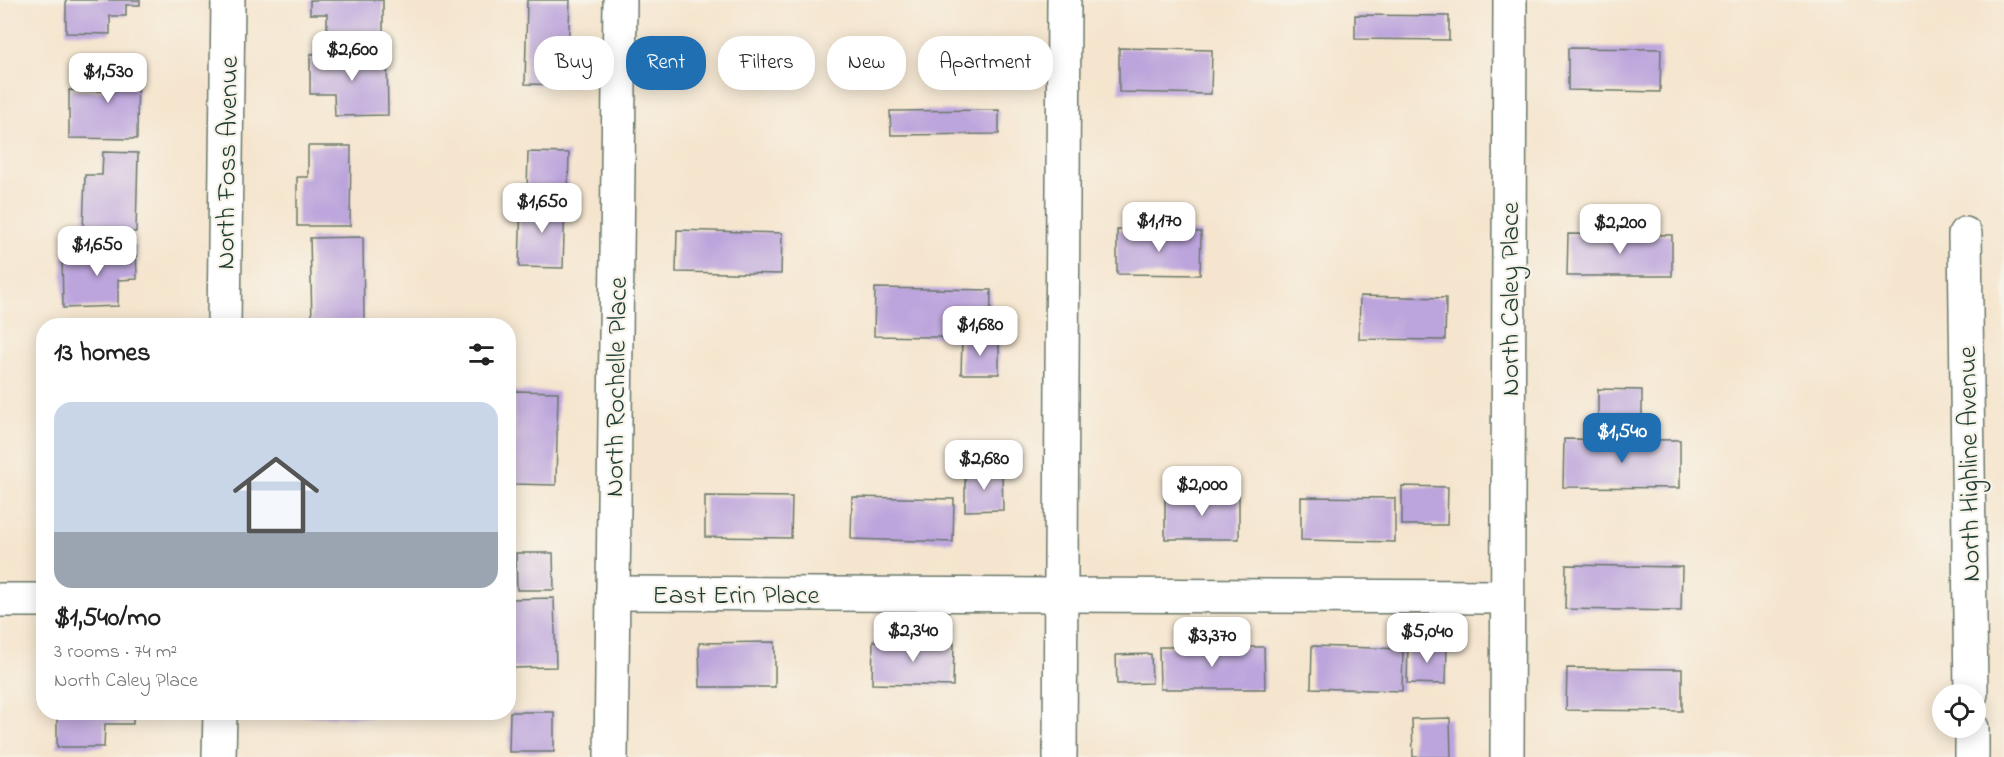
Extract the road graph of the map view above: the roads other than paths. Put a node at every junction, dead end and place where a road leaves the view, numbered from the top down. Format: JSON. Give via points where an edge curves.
{"nodes":[{"id":1,"x":228,"y":0,"type":"edge"},
{"id":2,"x":620,"y":0,"type":"edge"},
{"id":3,"x":1064,"y":0,"type":"edge"},
{"id":4,"x":1510,"y":0,"type":"edge"},
{"id":5,"x":1965,"y":234,"type":"dead end"},
{"id":6,"x":224,"y":318,"type":"edge"},
{"id":7,"x":613,"y":593,"type":"junction"},
{"id":8,"x":1061,"y":597,"type":"junction"},
{"id":9,"x":1508,"y":597,"type":"junction"},
{"id":10,"x":0,"y":600,"type":"edge"},
{"id":11,"x":36,"y":600,"type":"edge"},
{"id":12,"x":1971,"y":684,"type":"edge"},
{"id":13,"x":220,"y":720,"type":"edge"},
{"id":14,"x":1972,"y":738,"type":"edge"},
{"id":15,"x":219,"y":757,"type":"edge"},
{"id":16,"x":611,"y":757,"type":"edge"},
{"id":17,"x":1060,"y":757,"type":"edge"},
{"id":18,"x":1507,"y":757,"type":"edge"},
{"id":19,"x":1972,"y":757,"type":"edge"}],
"edges":[{"from":1,"to":6,"type":"street","name":"North Foss Avenue"},
{"from":2,"to":7,"type":"street","name":"North Rochelle Place"},
{"from":3,"to":8,"type":"street"},
{"from":4,"to":9,"type":"street","name":"North Caley Place"},
{"from":5,"to":12,"type":"street","name":"North Highline Avenue"},
{"from":7,"to":8,"type":"street","name":"East Erin Place"},
{"from":7,"to":16,"type":"street","name":"North Rochelle Place"},
{"from":8,"to":9,"type":"street","name":"East Erin Place"},
{"from":8,"to":17,"type":"street"},
{"from":9,"to":18,"type":"street","name":"North Caley Place"},
{"from":10,"to":11,"type":"street"},
{"from":13,"to":15,"type":"street"},
{"from":14,"to":19,"type":"street"}]}
